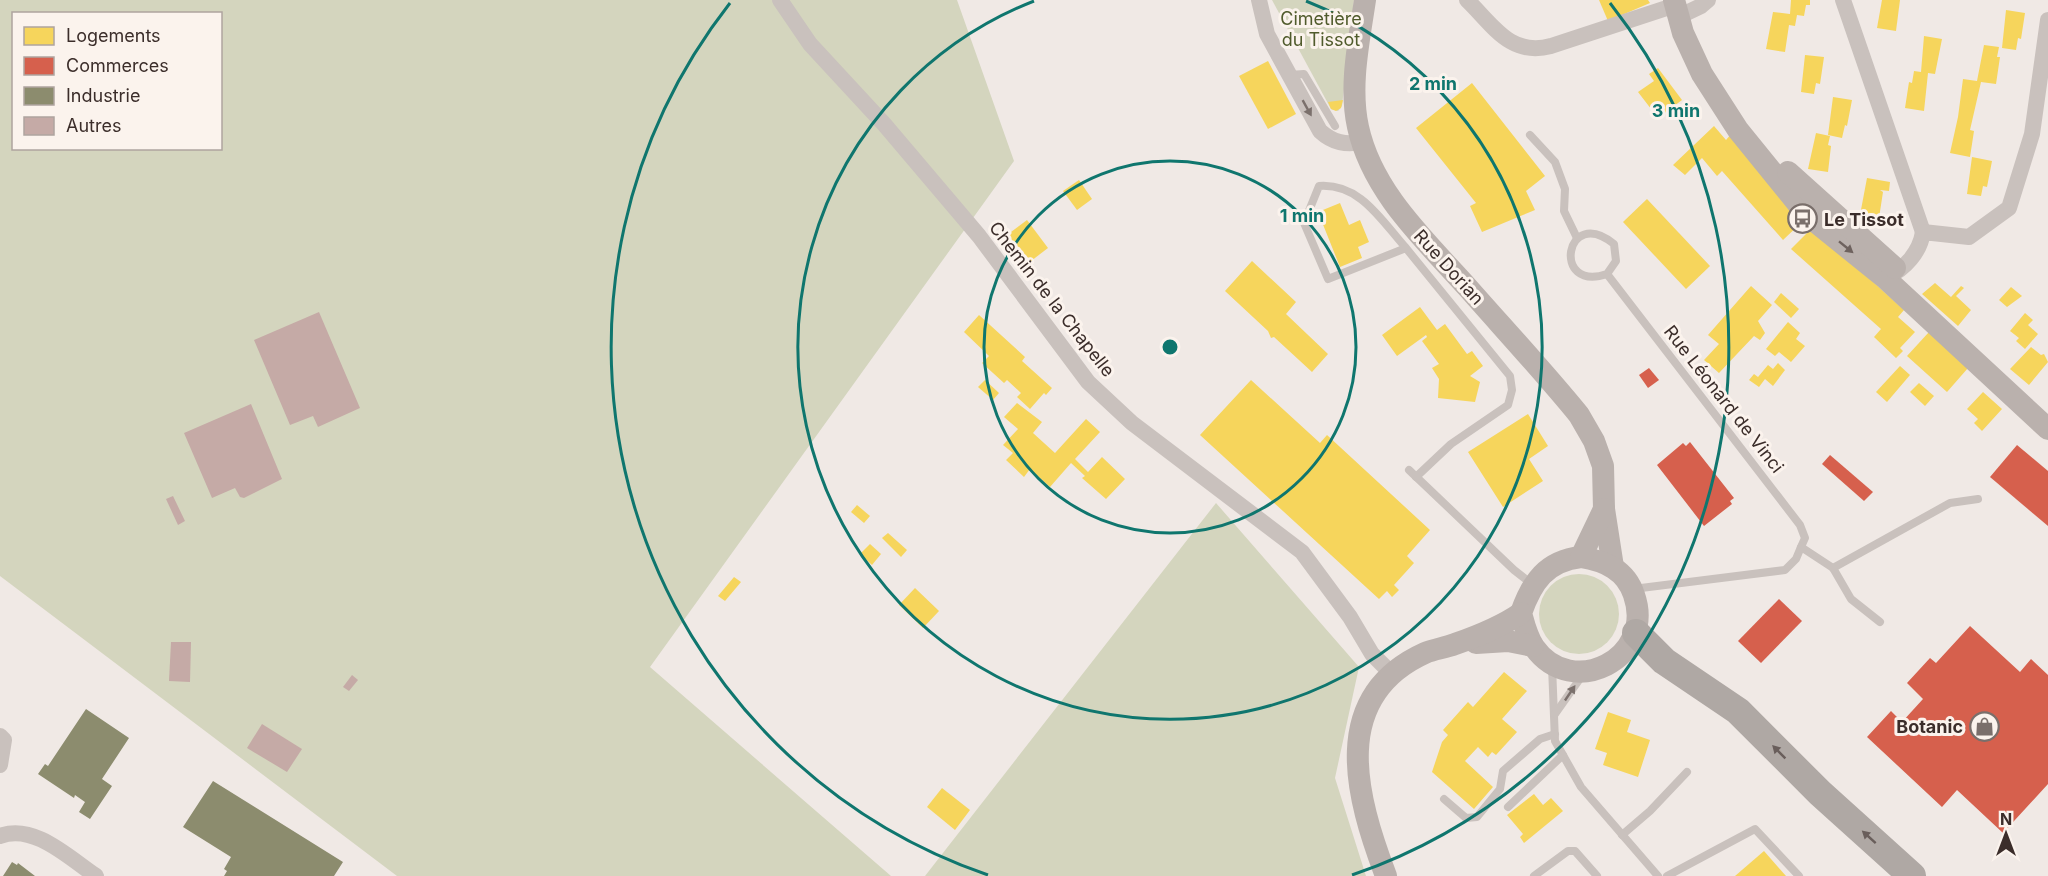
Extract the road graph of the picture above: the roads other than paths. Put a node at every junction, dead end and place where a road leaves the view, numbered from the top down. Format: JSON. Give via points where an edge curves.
{"nodes":[{"id":1,"x":780,"y":0,"type":"edge"},
{"id":2,"x":1259,"y":0,"type":"edge"},
{"id":3,"x":1365,"y":0,"type":"edge"},
{"id":4,"x":1467,"y":0,"type":"edge"},
{"id":5,"x":1708,"y":0,"type":"edge"},
{"id":6,"x":1844,"y":0,"type":"edge"},
{"id":7,"x":1677,"y":7,"type":"edge"},
{"id":8,"x":2048,"y":20,"type":"edge"},
{"id":9,"x":1289,"y":75,"type":"junction"},
{"id":10,"x":1335,"y":126,"type":"dead end"},
{"id":11,"x":1530,"y":135,"type":"dead end"},
{"id":12,"x":2040,"y":135,"type":"edge"},
{"id":13,"x":1362,"y":142,"type":"junction"},
{"id":14,"x":1923,"y":232,"type":"junction"},
{"id":15,"x":1577,"y":238,"type":"junction"},
{"id":16,"x":1406,"y":248,"type":"junction"},
{"id":17,"x":1607,"y":274,"type":"junction"},
{"id":18,"x":1892,"y":275,"type":"junction"},
{"id":19,"x":2048,"y":429,"type":"edge"},
{"id":20,"x":1978,"y":499,"type":"dead end"},
{"id":21,"x":1604,"y":509,"type":"junction"},
{"id":22,"x":1801,"y":548,"type":"junction"},
{"id":23,"x":1581,"y":557,"type":"junction"},
{"id":24,"x":1613,"y":567,"type":"junction"},
{"id":25,"x":1833,"y":568,"type":"junction"},
{"id":26,"x":1533,"y":584,"type":"junction"},
{"id":27,"x":1632,"y":589,"type":"junction"},
{"id":28,"x":1521,"y":613,"type":"junction"},
{"id":29,"x":1880,"y":622,"type":"dead end"},
{"id":30,"x":1636,"y":633,"type":"junction"},
{"id":31,"x":1454,"y":645,"type":"junction"},
{"id":32,"x":1533,"y":646,"type":"junction"},
{"id":33,"x":1552,"y":664,"type":"junction"},
{"id":34,"x":1390,"y":672,"type":"junction"},
{"id":35,"x":1585,"y":672,"type":"junction"},
{"id":36,"x":1555,"y":714,"type":"junction"},
{"id":37,"x":1555,"y":734,"type":"junction"},
{"id":38,"x":2,"y":738,"type":"edge"},
{"id":39,"x":1563,"y":755,"type":"junction"},
{"id":40,"x":0,"y":765,"type":"edge"},
{"id":41,"x":1687,"y":772,"type":"dead end"},
{"id":42,"x":1444,"y":799,"type":"dead end"},
{"id":43,"x":1508,"y":807,"type":"dead end"},
{"id":44,"x":1622,"y":835,"type":"junction"},
{"id":45,"x":0,"y":836,"type":"edge"},
{"id":46,"x":96,"y":876,"type":"edge"},
{"id":47,"x":1386,"y":876,"type":"edge"},
{"id":48,"x":1534,"y":876,"type":"edge"},
{"id":49,"x":1597,"y":876,"type":"edge"},
{"id":50,"x":1658,"y":876,"type":"edge"},
{"id":51,"x":1666,"y":876,"type":"edge"},
{"id":52,"x":1798,"y":876,"type":"edge"},
{"id":53,"x":1912,"y":876,"type":"edge"}],
"edges":[{"from":1,"to":34,"type":"street","name":"Chemin de la Chapelle","via":[[810,44],[979,236],[1088,382],[1132,423],[1302,552],[1372,654]]},
{"from":2,"to":9,"type":"street","via":[[1267,34]]},
{"from":3,"to":13,"type":"main road","name":"Rue Dorian","via":[[1355,88]]},
{"from":4,"to":7,"type":"street","via":[[1505,40],[1522,48],[1551,46]]},
{"from":5,"to":7,"type":"street","via":[[1701,6]]},
{"from":6,"to":14,"type":"street"},
{"from":7,"to":18,"type":"main road","via":[[1683,33],[1701,74],[1771,174],[1807,215]]},
{"from":8,"to":12,"type":"street"},
{"from":9,"to":10,"type":"lane","via":[[1304,74]]},
{"from":9,"to":13,"type":"street","one_way":true,"via":[[1320,131],[1328,138],[1351,144]]},
{"from":11,"to":15,"type":"lane","via":[[1555,162],[1565,189],[1564,211]]},
{"from":12,"to":14,"type":"street","via":[[2009,208],[1969,237]]},
{"from":13,"to":21,"type":"main road","name":"Rue Dorian","via":[[1390,198],[1579,415],[1603,466]]},
{"from":14,"to":18,"type":"street","via":[[1922,242]]},
{"from":15,"to":17,"type":"lane","via":[[1570,256],[1573,268],[1593,279]]},
{"from":15,"to":17,"type":"lane","via":[[1590,232],[1601,233],[1614,244],[1616,261]]},
{"from":16,"to":16,"type":"lane","via":[[1362,198],[1335,185],[1319,186],[1304,223],[1328,279]]},
{"from":16,"to":26,"type":"lane","via":[[1510,376],[1512,390],[1508,405],[1413,474]]},
{"from":17,"to":22,"type":"lane","name":"Rue Léonard de Vinci","via":[[1800,525],[1804,538]]},
{"from":18,"to":19,"type":"main road","via":[[1925,314]]},
{"from":20,"to":25,"type":"lane","via":[[1950,503]]},
{"from":21,"to":23,"type":"main road","name":"Rue Dorian"},
{"from":21,"to":24,"type":"main road","name":"Rue Dorian"},
{"from":22,"to":25,"type":"lane"},
{"from":22,"to":27,"type":"lane","via":[[1785,570]]},
{"from":23,"to":24,"type":"main road"},
{"from":23,"to":26,"type":"main road","via":[[1548,567]]},
{"from":24,"to":27,"type":"main road"},
{"from":25,"to":29,"type":"lane","via":[[1851,599]]},
{"from":26,"to":28,"type":"main road"},
{"from":27,"to":30,"type":"main road","via":[[1638,618]]},
{"from":28,"to":31,"type":"main road","via":[[1503,626]]},
{"from":28,"to":32,"type":"main road"},
{"from":30,"to":35,"type":"main road","via":[[1613,662]]},
{"from":53,"to":30,"type":"highway","one_way":true,"via":[[1820,793],[1738,711],[1664,661]]},
{"from":31,"to":32,"type":"main road","via":[[1508,641]]},
{"from":31,"to":34,"type":"main road","via":[[1426,652]]},
{"from":32,"to":33,"type":"main road"},
{"from":33,"to":35,"type":"main road"},
{"from":33,"to":36,"type":"lane"},
{"from":34,"to":47,"type":"main road","via":[[1364,717],[1357,749],[1357,781],[1366,825]]},
{"from":36,"to":35,"type":"lane","one_way":true},
{"from":36,"to":37,"type":"lane"},
{"from":37,"to":39,"type":"lane"},
{"from":37,"to":42,"type":"lane","via":[[1540,739],[1503,771],[1500,789],[1477,817],[1466,818]]},
{"from":38,"to":40,"type":"street"},
{"from":39,"to":43,"type":"lane"},
{"from":39,"to":44,"type":"lane","via":[[1581,787]]},
{"from":41,"to":44,"type":"lane"},
{"from":44,"to":50,"type":"lane"},
{"from":45,"to":46,"type":"street","via":[[31,835]]},
{"from":48,"to":49,"type":"lane","via":[[1568,852],[1575,852]]},
{"from":51,"to":52,"type":"lane","via":[[1755,829]]}]}
